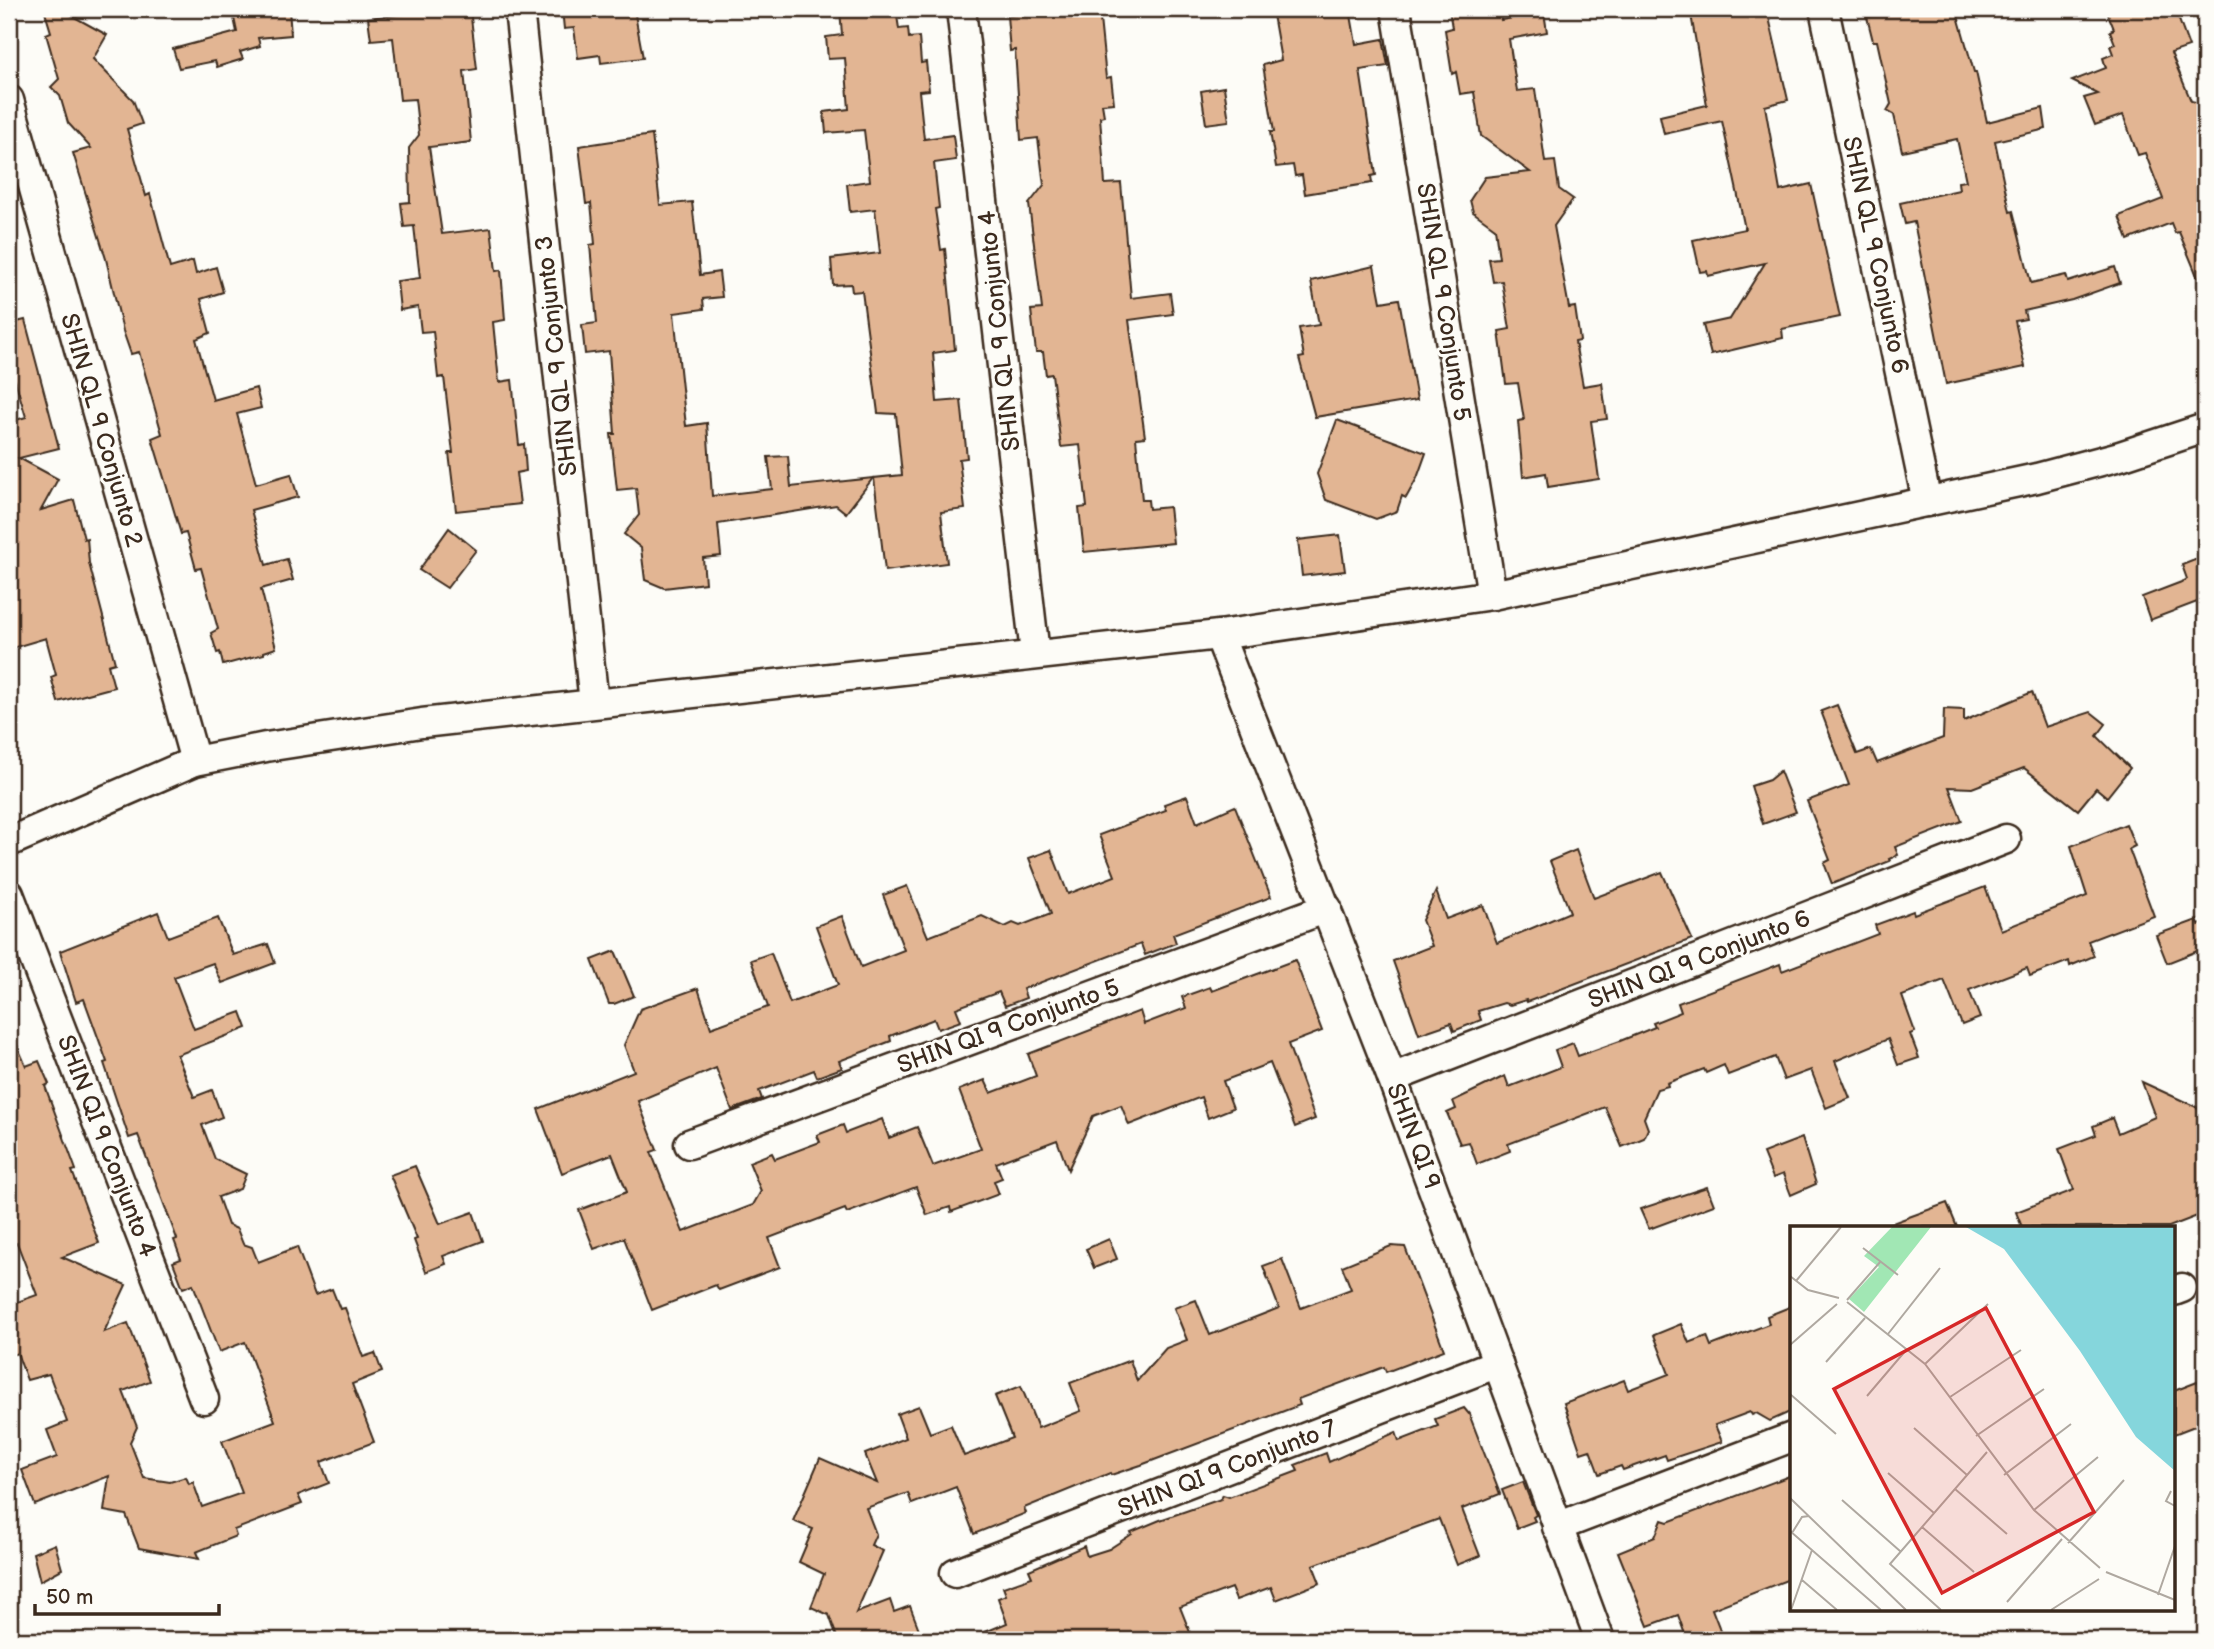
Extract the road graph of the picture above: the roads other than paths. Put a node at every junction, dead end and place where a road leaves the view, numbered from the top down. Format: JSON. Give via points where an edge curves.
{"nodes":[{"id":1,"x":519,"y":9,"type":"edge"},
{"id":2,"x":961,"y":9,"type":"edge"},
{"id":3,"x":1396,"y":9,"type":"edge"},
{"id":4,"x":1824,"y":9,"type":"edge"},
{"id":5,"x":9,"y":100,"type":"edge"},
{"id":6,"x":2205,"y":428,"type":"edge"},
{"id":7,"x":1927,"y":502,"type":"junction"},
{"id":8,"x":1492,"y":595,"type":"junction"},
{"id":9,"x":1219,"y":635,"type":"junction"},
{"id":10,"x":1035,"y":653,"type":"junction"},
{"id":11,"x":594,"y":703,"type":"junction"},
{"id":12,"x":195,"y":761,"type":"junction"},
{"id":13,"x":2006,"y":839,"type":"dead end"},
{"id":14,"x":9,"y":842,"type":"edge"},
{"id":15,"x":9,"y":894,"type":"edge"},
{"id":16,"x":1327,"y":908,"type":"junction"},
{"id":17,"x":1392,"y":1078,"type":"junction"},
{"id":18,"x":689,"y":1144,"type":"dead end"},
{"id":19,"x":1498,"y":1363,"type":"junction"},
{"id":20,"x":204,"y":1399,"type":"dead end"},
{"id":21,"x":1790,"y":1438,"type":"edge"},
{"id":22,"x":1557,"y":1527,"type":"junction"},
{"id":23,"x":955,"y":1573,"type":"dead end"},
{"id":24,"x":1600,"y":1640,"type":"edge"}],
"edges":[{"from":1,"to":11,"type":"street","name":"SHIN QL 9 Conjunto 3"},
{"from":2,"to":10,"type":"street","name":"SHIN QL 9 Conjunto 4"},
{"from":3,"to":8,"type":"street","name":"SHIN QL 9 Conjunto 5"},
{"from":4,"to":7,"type":"street","name":"SHIN QL 9 Conjunto 6"},
{"from":5,"to":12,"type":"street","name":"SHIN QL 9 Conjunto 2"},
{"from":6,"to":7,"type":"street","via":[[2096,462]]},
{"from":7,"to":8,"type":"street"},
{"from":8,"to":9,"type":"street"},
{"from":9,"to":10,"type":"street"},
{"from":9,"to":16,"type":"street","name":"SHIN QI 9"},
{"from":10,"to":11,"type":"street"},
{"from":11,"to":12,"type":"street","via":[[422,723]]},
{"from":12,"to":14,"type":"street"},
{"from":13,"to":17,"type":"street","name":"SHIN QI 9 Conjunto 6"},
{"from":15,"to":20,"type":"street","name":"SHIN QI 9 Conjunto 4"},
{"from":16,"to":17,"type":"street","name":"SHIN QI 9"},
{"from":16,"to":18,"type":"street","name":"SHIN QI 9 Conjunto 5"},
{"from":17,"to":19,"type":"street","name":"SHIN QI 9"},
{"from":19,"to":22,"type":"street","name":"SHIN QI 9"},
{"from":19,"to":23,"type":"street","name":"SHIN QI 9 Conjunto 7"},
{"from":21,"to":22,"type":"street"},
{"from":22,"to":24,"type":"street","name":"SHIN QI 9"}]}
